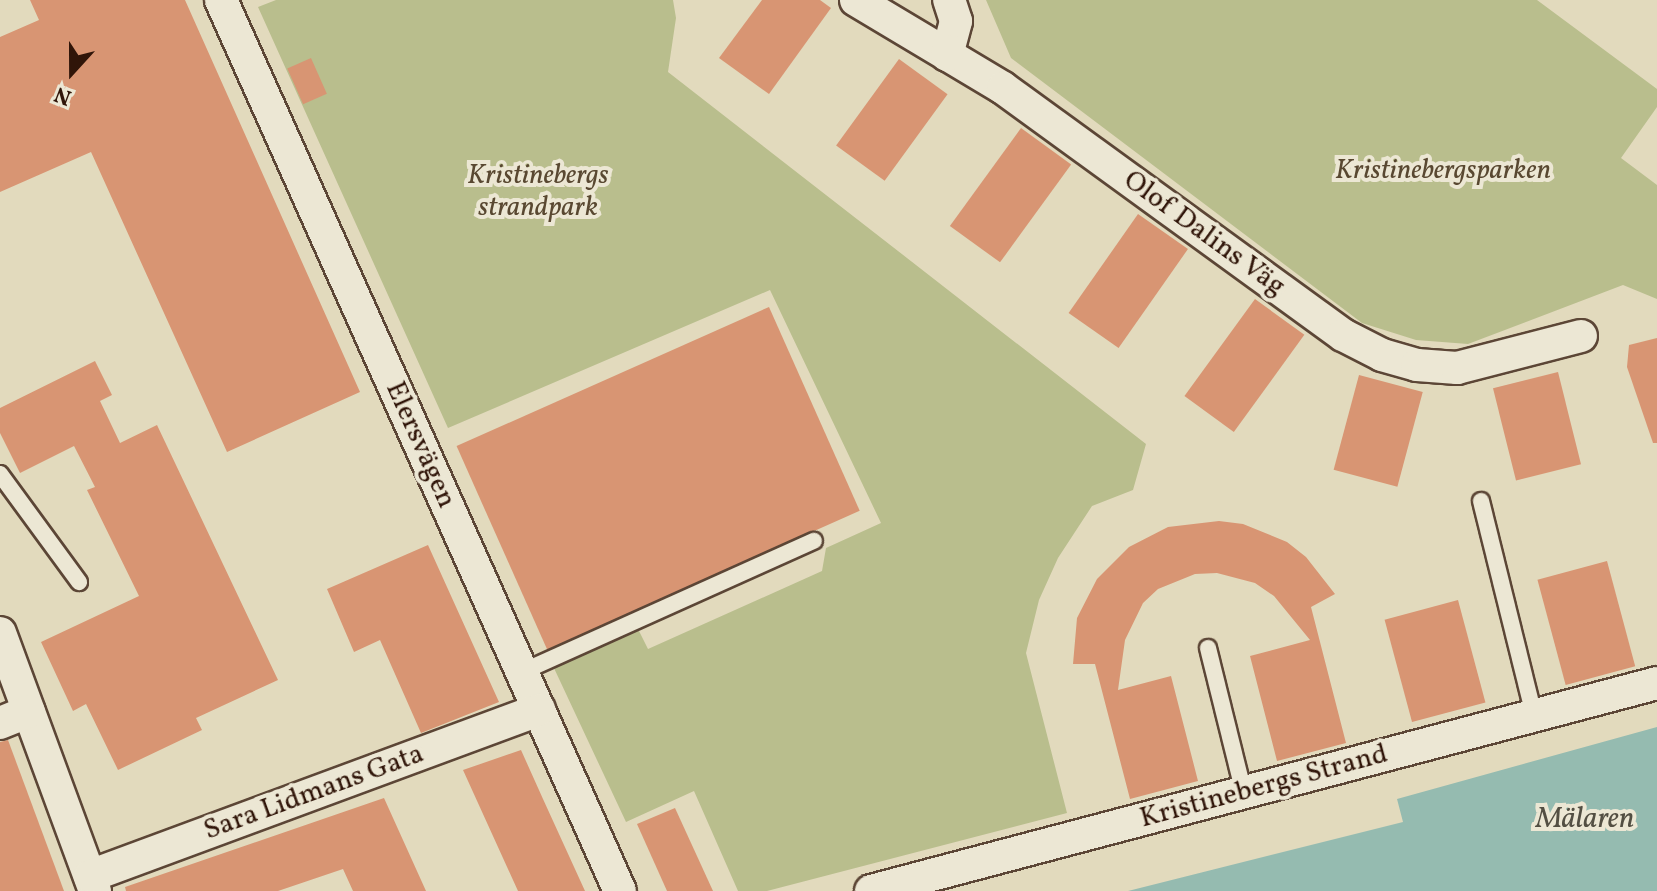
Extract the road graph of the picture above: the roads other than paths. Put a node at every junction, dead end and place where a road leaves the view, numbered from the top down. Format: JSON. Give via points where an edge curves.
{"nodes":[{"id":1,"x":221,"y":0,"type":"edge"},
{"id":2,"x":856,"y":0,"type":"edge"},
{"id":3,"x":949,"y":0,"type":"edge"},
{"id":4,"x":947,"y":55,"type":"junction"},
{"id":5,"x":1581,"y":336,"type":"dead end"},
{"id":6,"x":0,"y":474,"type":"edge"},
{"id":7,"x":1481,"y":501,"type":"dead end"},
{"id":8,"x":814,"y":541,"type":"dead end"},
{"id":9,"x":79,"y":582,"type":"dead end"},
{"id":10,"x":0,"y":633,"type":"edge"},
{"id":11,"x":1208,"y":648,"type":"dead end"},
{"id":12,"x":522,"y":672,"type":"junction"},
{"id":13,"x":1657,"y":683,"type":"edge"},
{"id":14,"x":539,"y":710,"type":"junction"},
{"id":15,"x":29,"y":711,"type":"junction"},
{"id":16,"x":1534,"y":715,"type":"junction"},
{"id":17,"x":0,"y":723,"type":"edge"},
{"id":18,"x":1244,"y":793,"type":"junction"},
{"id":19,"x":92,"y":884,"type":"edge"},
{"id":20,"x":620,"y":891,"type":"edge"},
{"id":21,"x":871,"y":891,"type":"edge"}],
"edges":[{"from":1,"to":12,"type":"street","name":"Elersvägen"},
{"from":2,"to":4,"type":"street","name":"Olof Dalins Väg"},
{"from":3,"to":4,"type":"street","via":[[956,21]]},
{"from":4,"to":5,"type":"street","name":"Olof Dalins Väg","via":[[1003,88],[1343,335],[1382,355],[1457,368]]},
{"from":6,"to":9,"type":"lane"},
{"from":7,"to":16,"type":"lane"},
{"from":8,"to":12,"type":"lane"},
{"from":10,"to":15,"type":"street"},
{"from":11,"to":18,"type":"lane"},
{"from":12,"to":14,"type":"street","name":"Elersvägen"},
{"from":13,"to":16,"type":"street","name":"Kristinebergs Strand"},
{"from":14,"to":19,"type":"street","name":"Sara Lidmans Gata"},
{"from":14,"to":20,"type":"street","name":"Elersvägen"},
{"from":15,"to":17,"type":"street"},
{"from":15,"to":19,"type":"street"},
{"from":16,"to":18,"type":"street","name":"Kristinebergs Strand"},
{"from":18,"to":21,"type":"street","name":"Kristinebergs Strand"}]}
